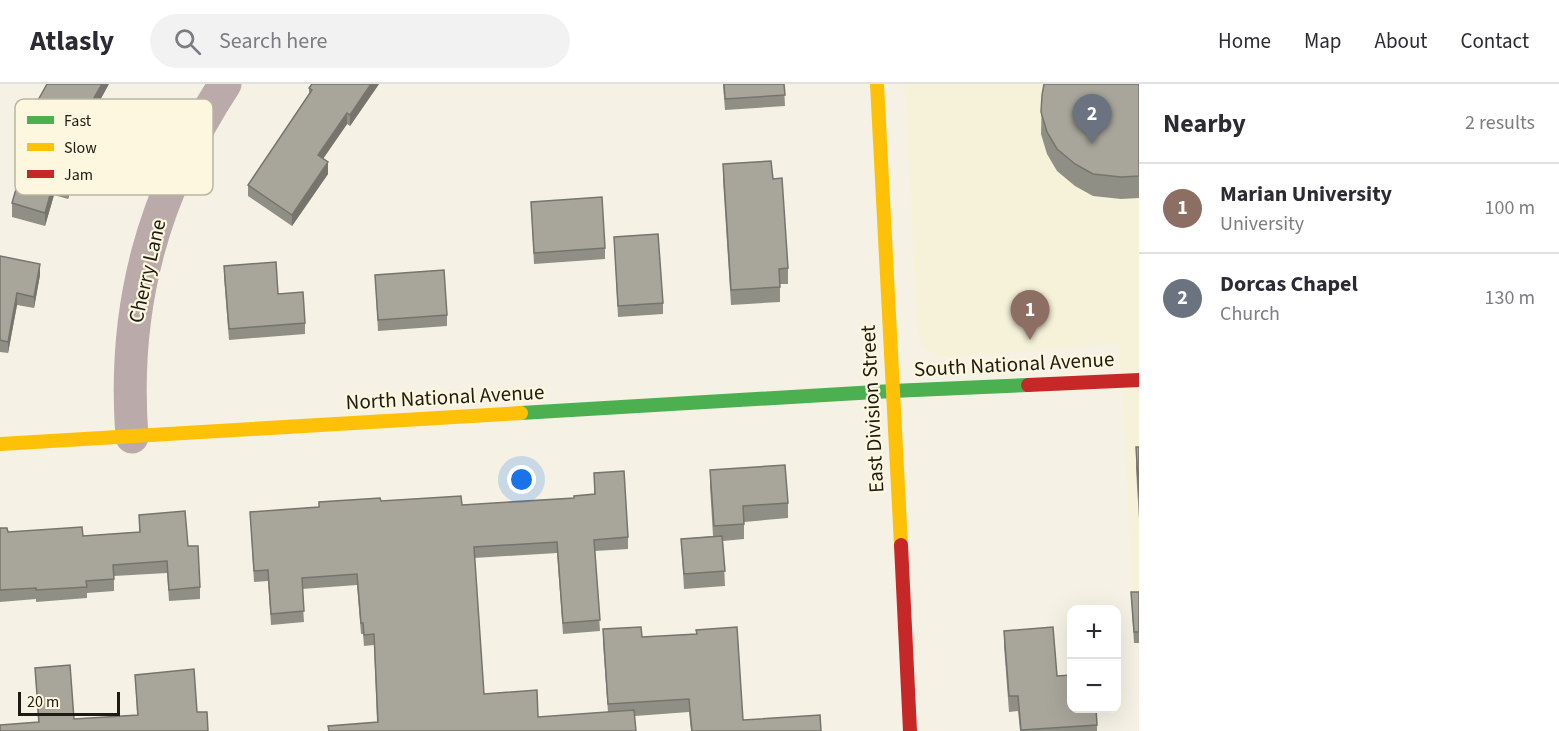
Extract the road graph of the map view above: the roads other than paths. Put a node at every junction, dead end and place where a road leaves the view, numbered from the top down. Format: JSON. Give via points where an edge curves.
{"nodes":[{"id":1,"x":225,"y":84,"type":"edge"},
{"id":2,"x":877,"y":84,"type":"edge"},
{"id":3,"x":213,"y":102,"type":"edge"},
{"id":4,"x":166,"y":195,"type":"edge"},
{"id":5,"x":1139,"y":380,"type":"edge"},
{"id":6,"x":892,"y":391,"type":"junction"},
{"id":7,"x":132,"y":437,"type":"junction"},
{"id":8,"x":0,"y":444,"type":"edge"},
{"id":9,"x":910,"y":731,"type":"edge"}],
"edges":[{"from":1,"to":3,"type":"street","name":"Cherry Lane"},
{"from":2,"to":6,"type":"street","name":"East Division Street"},
{"from":4,"to":7,"type":"street","name":"Cherry Lane","via":[[145,259],[133,323],[129,398]]},
{"from":5,"to":6,"type":"street","name":"South National Avenue"},
{"from":6,"to":7,"type":"street","name":"North National Avenue"},
{"from":6,"to":9,"type":"street","name":"East Division Street"},
{"from":7,"to":8,"type":"street","name":"North National Avenue"}]}
